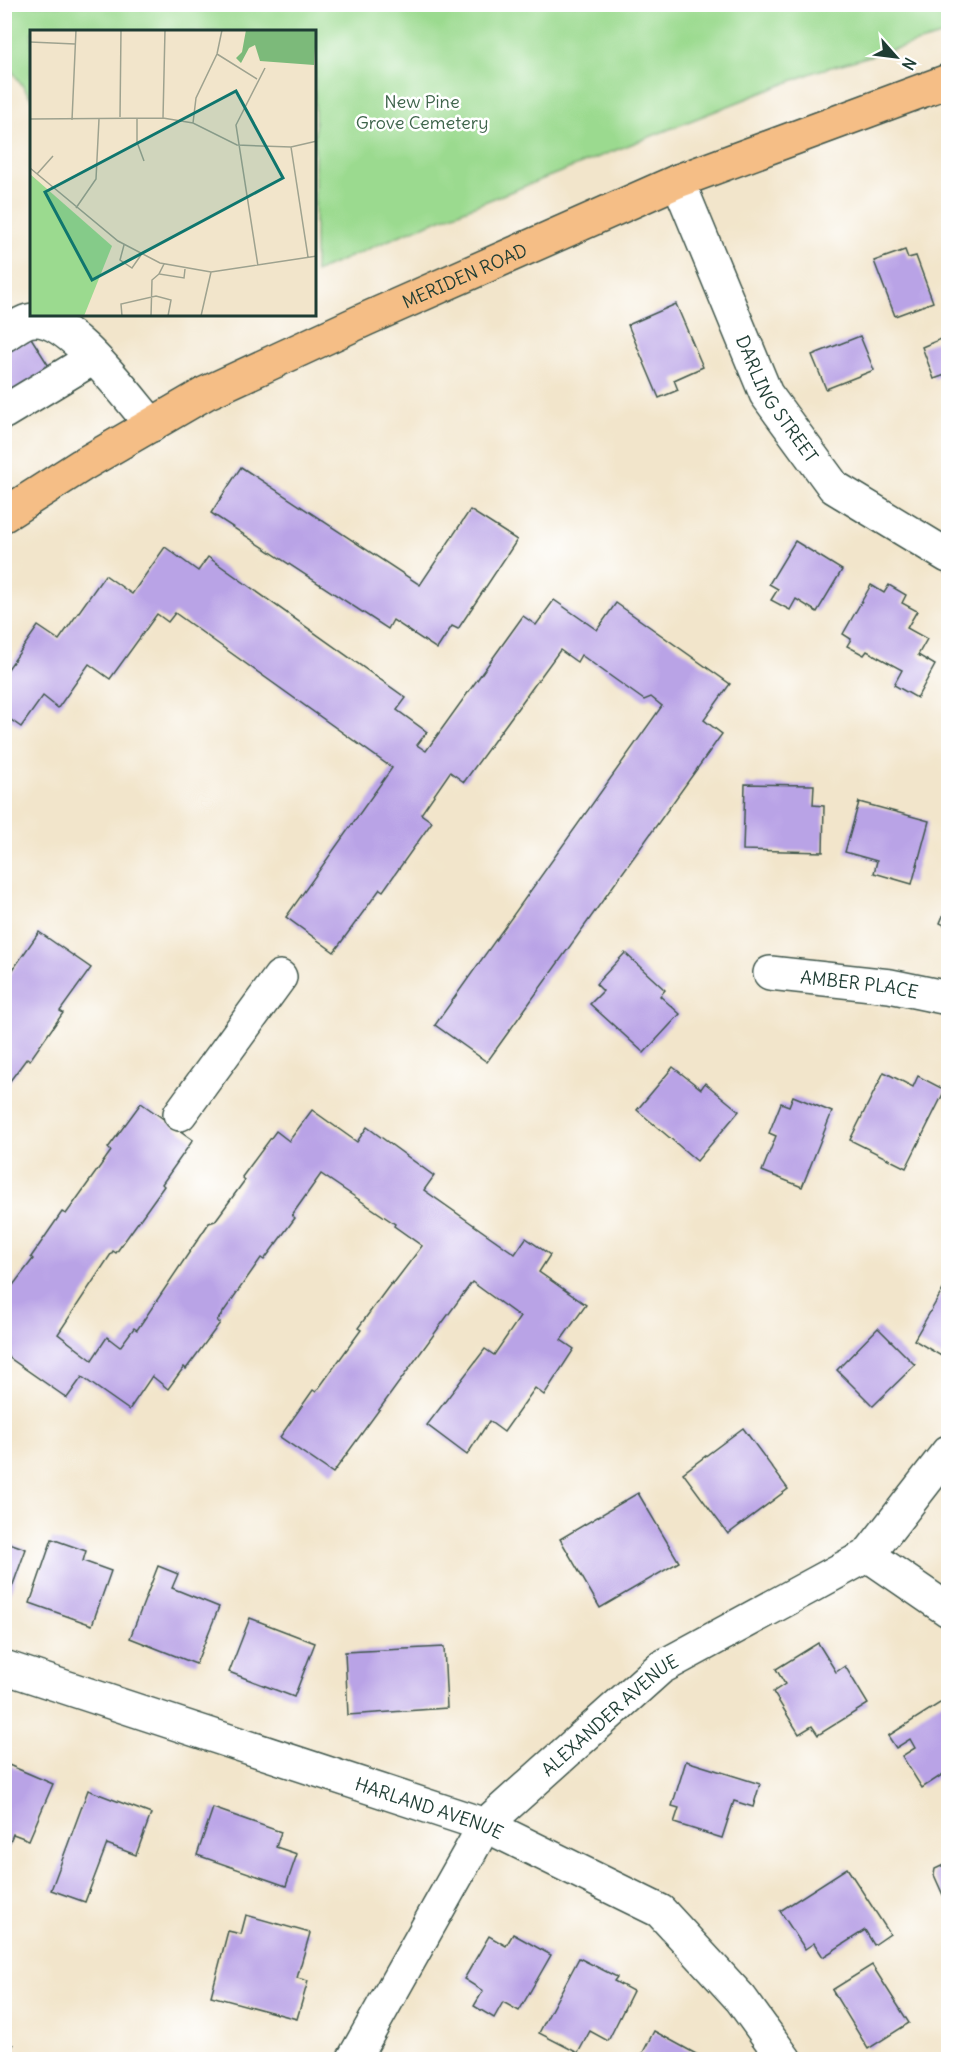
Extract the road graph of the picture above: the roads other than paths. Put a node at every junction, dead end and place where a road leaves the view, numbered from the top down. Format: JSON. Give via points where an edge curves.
{"nodes":[{"id":1,"x":948,"y":81,"type":"edge"},
{"id":2,"x":678,"y":181,"type":"junction"},
{"id":3,"x":4,"y":336,"type":"edge"},
{"id":4,"x":93,"y":358,"type":"junction"},
{"id":5,"x":4,"y":412,"type":"edge"},
{"id":6,"x":152,"y":425,"type":"junction"},
{"id":7,"x":4,"y":515,"type":"edge"},
{"id":8,"x":948,"y":556,"type":"edge"},
{"id":9,"x":770,"y":973,"type":"dead end"},
{"id":10,"x":280,"y":977,"type":"dead end"},
{"id":11,"x":948,"y":999,"type":"edge"},
{"id":12,"x":180,"y":1114,"type":"dead end"},
{"id":13,"x":948,"y":1452,"type":"edge"},
{"id":14,"x":868,"y":1555,"type":"junction"},
{"id":15,"x":948,"y":1610,"type":"edge"},
{"id":16,"x":4,"y":1667,"type":"edge"},
{"id":17,"x":485,"y":1825,"type":"junction"},
{"id":18,"x":353,"y":2060,"type":"edge"},
{"id":19,"x":785,"y":2060,"type":"edge"}],
"edges":[{"from":1,"to":2,"type":"main road","name":"MERIDEN ROAD"},
{"from":2,"to":6,"type":"main road","name":"MERIDEN ROAD","via":[[206,393]]},
{"from":2,"to":8,"type":"street","name":"DARLING STREET","via":[[766,394],[834,487]]},
{"from":3,"to":4,"type":"street","via":[[28,321],[47,322],[64,331]]},
{"from":4,"to":5,"type":"street"},
{"from":4,"to":6,"type":"street"},
{"from":6,"to":7,"type":"main road","name":"MERIDEN ROAD"},
{"from":9,"to":11,"type":"street","name":"AMBER PLACE","via":[[890,986]]},
{"from":10,"to":12,"type":"street"},
{"from":13,"to":14,"type":"street","name":"ALEXANDER AVENUE"},
{"from":14,"to":15,"type":"street"},
{"from":14,"to":17,"type":"street","name":"ALEXANDER AVENUE","via":[[660,1668]]},
{"from":16,"to":17,"type":"street","name":"HARLAND AVENUE"},
{"from":17,"to":18,"type":"street","name":"ALEXANDER AVENUE"},
{"from":17,"to":19,"type":"street","name":"HARLAND AVENUE","via":[[660,1911],[741,1999]]}]}
